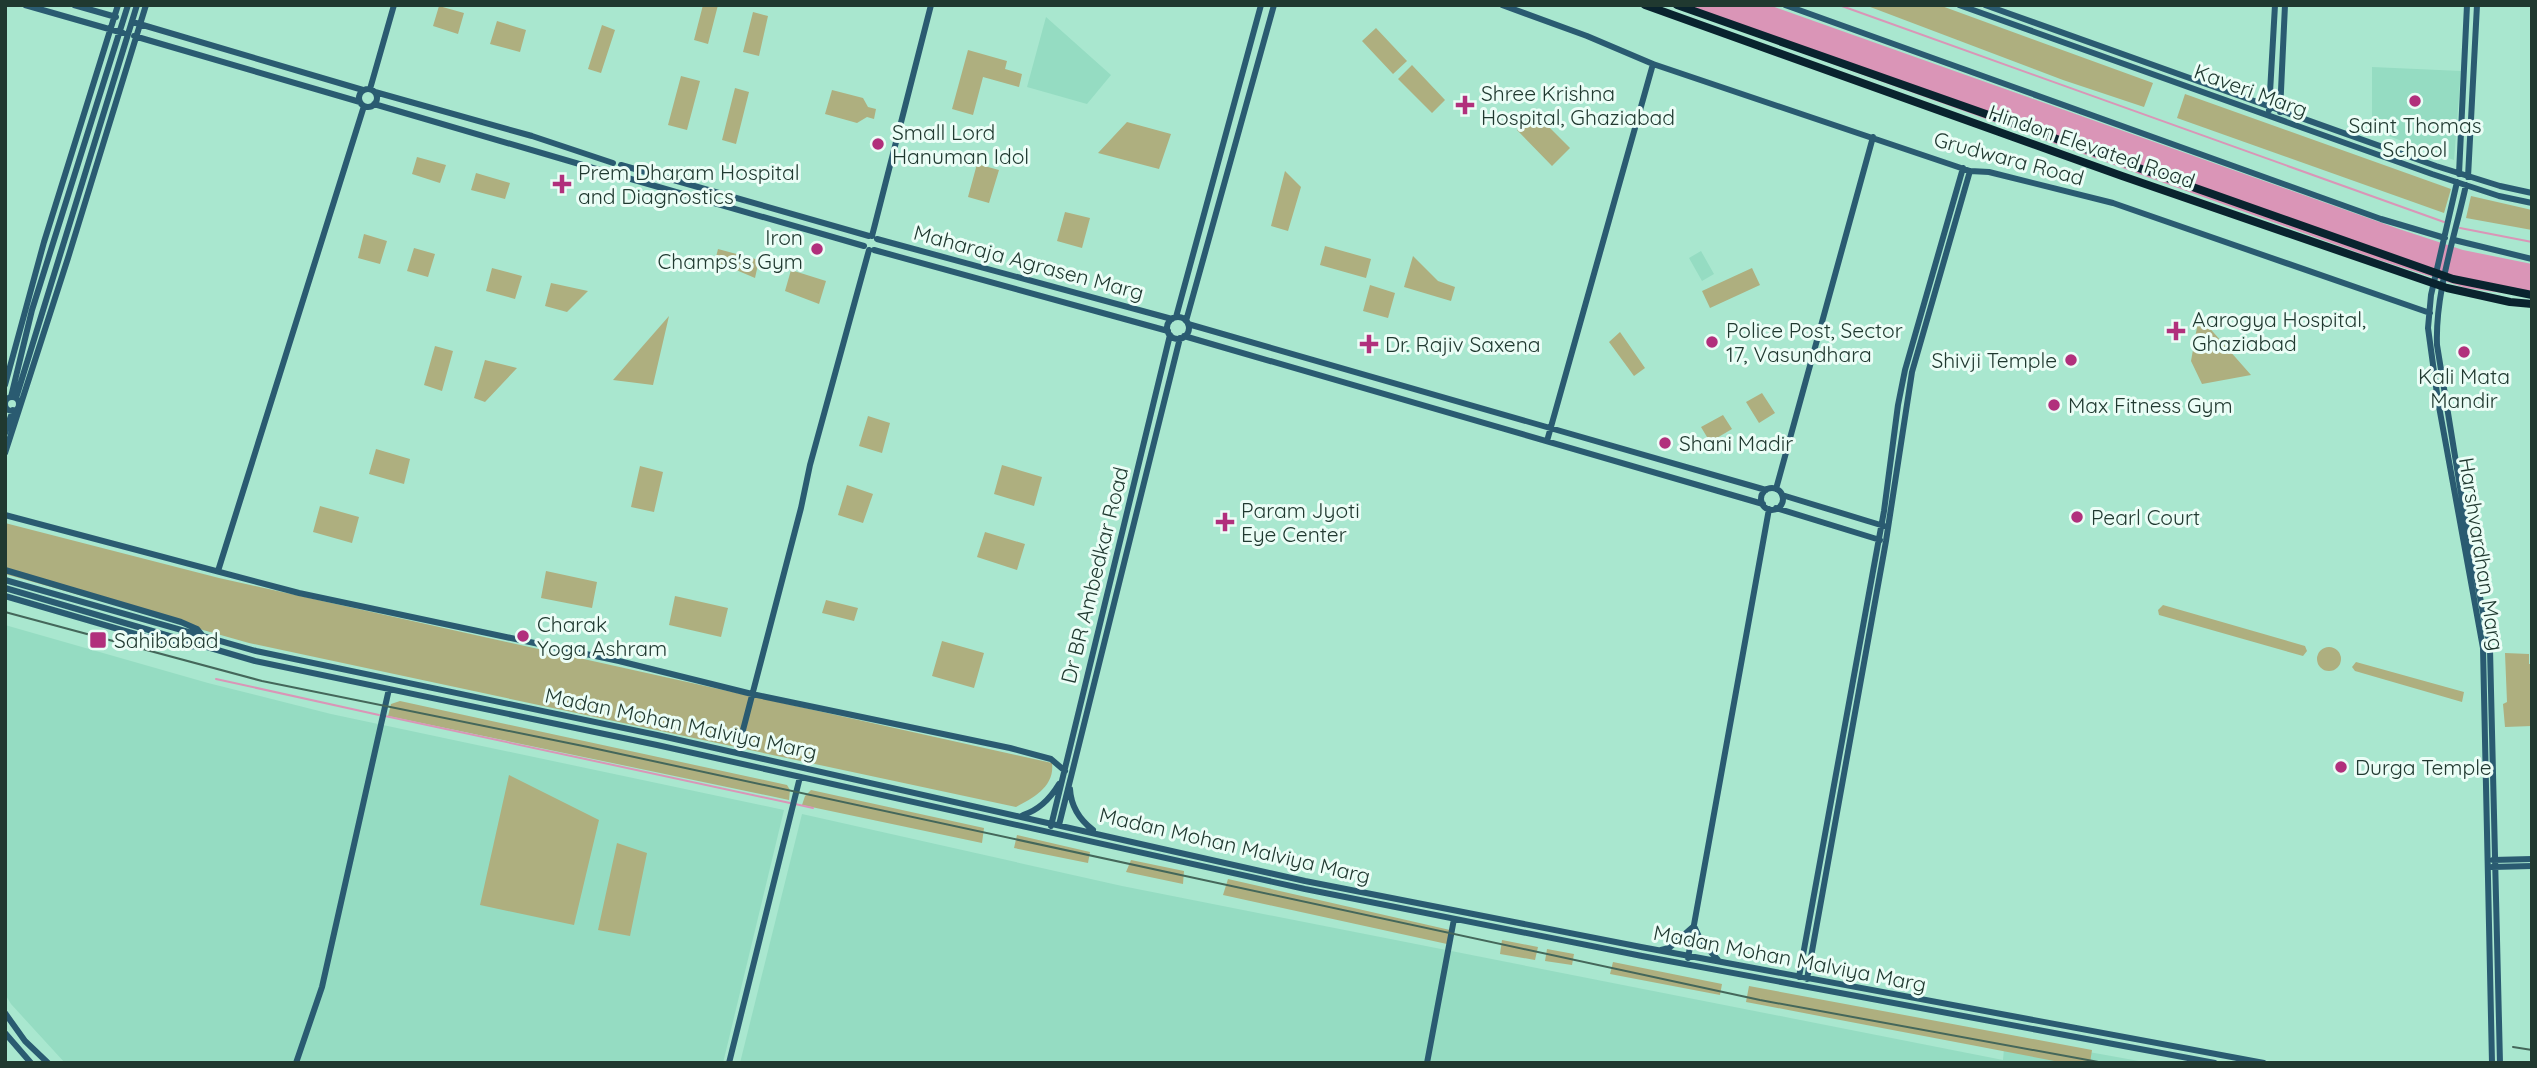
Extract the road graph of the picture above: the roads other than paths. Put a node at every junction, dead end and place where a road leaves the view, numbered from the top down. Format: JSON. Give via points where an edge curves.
{"nodes":[{"id":1,"x":25,"y":5,"type":"edge"},
{"id":2,"x":74,"y":5,"type":"edge"},
{"id":3,"x":118,"y":5,"type":"edge"},
{"id":4,"x":128,"y":5,"type":"edge"},
{"id":5,"x":137,"y":5,"type":"edge"},
{"id":6,"x":146,"y":5,"type":"edge"},
{"id":7,"x":394,"y":5,"type":"edge"},
{"id":8,"x":931,"y":5,"type":"edge"},
{"id":9,"x":1261,"y":5,"type":"edge"},
{"id":10,"x":1274,"y":5,"type":"edge"},
{"id":11,"x":1502,"y":5,"type":"edge"},
{"id":12,"x":1645,"y":5,"type":"edge"},
{"id":13,"x":1677,"y":5,"type":"edge"},
{"id":14,"x":1785,"y":5,"type":"edge"},
{"id":15,"x":1959,"y":5,"type":"edge"},
{"id":16,"x":1985,"y":5,"type":"edge"},
{"id":17,"x":2275,"y":5,"type":"edge"},
{"id":18,"x":2285,"y":5,"type":"edge"},
{"id":19,"x":2468,"y":5,"type":"edge"},
{"id":20,"x":2477,"y":5,"type":"edge"},
{"id":21,"x":114,"y":17,"type":"junction"},
{"id":22,"x":128,"y":21,"type":"junction"},
{"id":23,"x":140,"y":24,"type":"junction"},
{"id":24,"x":109,"y":29,"type":"junction"},
{"id":25,"x":124,"y":33,"type":"junction"},
{"id":26,"x":136,"y":37,"type":"junction"},
{"id":27,"x":2093,"y":44,"type":"junction"},
{"id":28,"x":2091,"y":52,"type":"junction"},
{"id":29,"x":1653,"y":64,"type":"junction"},
{"id":30,"x":369,"y":90,"type":"junction"},
{"id":31,"x":362,"y":104,"type":"junction"},
{"id":32,"x":374,"y":104,"type":"junction"},
{"id":33,"x":2270,"y":107,"type":"junction"},
{"id":34,"x":2280,"y":110,"type":"junction"},
{"id":35,"x":2269,"y":115,"type":"junction"},
{"id":36,"x":2280,"y":119,"type":"junction"},
{"id":37,"x":1873,"y":137,"type":"junction"},
{"id":38,"x":613,"y":163,"type":"junction"},
{"id":39,"x":621,"y":165,"type":"junction"},
{"id":40,"x":1967,"y":169,"type":"junction"},
{"id":41,"x":614,"y":174,"type":"junction"},
{"id":42,"x":2459,"y":174,"type":"junction"},
{"id":43,"x":2468,"y":177,"type":"junction"},
{"id":44,"x":2457,"y":182,"type":"junction"},
{"id":45,"x":2466,"y":185,"type":"junction"},
{"id":46,"x":2532,"y":193,"type":"edge"},
{"id":47,"x":2532,"y":203,"type":"edge"},
{"id":48,"x":873,"y":237,"type":"junction"},
{"id":49,"x":2445,"y":237,"type":"junction"},
{"id":50,"x":2454,"y":239,"type":"junction"},
{"id":51,"x":869,"y":248,"type":"junction"},
{"id":52,"x":2532,"y":259,"type":"edge"},
{"id":53,"x":2532,"y":295,"type":"edge"},
{"id":54,"x":2532,"y":304,"type":"edge"},
{"id":55,"x":2430,"y":313,"type":"junction"},
{"id":56,"x":1174,"y":318,"type":"junction"},
{"id":57,"x":1187,"y":322,"type":"junction"},
{"id":58,"x":1169,"y":333,"type":"junction"},
{"id":59,"x":1182,"y":337,"type":"junction"},
{"id":60,"x":30,"y":378,"type":"junction"},
{"id":61,"x":5,"y":385,"type":"edge"},
{"id":62,"x":19,"y":386,"type":"junction"},
{"id":63,"x":10,"y":397,"type":"edge"},
{"id":64,"x":7,"y":408,"type":"edge"},
{"id":65,"x":1550,"y":428,"type":"junction"},
{"id":66,"x":5,"y":433,"type":"edge"},
{"id":67,"x":1547,"y":441,"type":"junction"},
{"id":68,"x":5,"y":453,"type":"edge"},
{"id":69,"x":1776,"y":489,"type":"junction"},
{"id":70,"x":1766,"y":490,"type":"junction"},
{"id":71,"x":1782,"y":495,"type":"junction"},
{"id":72,"x":1769,"y":507,"type":"junction"},
{"id":73,"x":5,"y":515,"type":"edge"},
{"id":74,"x":1884,"y":526,"type":"junction"},
{"id":75,"x":1882,"y":540,"type":"junction"},
{"id":76,"x":5,"y":570,"type":"edge"},
{"id":77,"x":218,"y":571,"type":"junction"},
{"id":78,"x":5,"y":580,"type":"edge"},
{"id":79,"x":5,"y":588,"type":"edge"},
{"id":80,"x":5,"y":596,"type":"edge"},
{"id":81,"x":204,"y":637,"type":"junction"},
{"id":82,"x":200,"y":645,"type":"junction"},
{"id":83,"x":389,"y":689,"type":"junction"},
{"id":84,"x":2483,"y":693,"type":"junction"},
{"id":85,"x":752,"y":694,"type":"junction"},
{"id":86,"x":2491,"y":695,"type":"junction"},
{"id":87,"x":2484,"y":711,"type":"junction"},
{"id":88,"x":2492,"y":713,"type":"junction"},
{"id":89,"x":737,"y":753,"type":"junction"},
{"id":90,"x":800,"y":776,"type":"junction"},
{"id":91,"x":1066,"y":776,"type":"junction"},
{"id":92,"x":1021,"y":816,"type":"junction"},
{"id":93,"x":1056,"y":823,"type":"junction"},
{"id":94,"x":1053,"y":833,"type":"junction"},
{"id":95,"x":1097,"y":833,"type":"junction"},
{"id":96,"x":2532,"y":859,"type":"edge"},
{"id":97,"x":2491,"y":863,"type":"junction"},
{"id":98,"x":2532,"y":866,"type":"edge"},
{"id":99,"x":1454,"y":919,"type":"junction"},
{"id":100,"x":1694,"y":926,"type":"junction"},
{"id":101,"x":1659,"y":951,"type":"junction"},
{"id":102,"x":1689,"y":956,"type":"junction"},
{"id":103,"x":1722,"y":962,"type":"junction"},
{"id":104,"x":1687,"y":965,"type":"junction"},
{"id":105,"x":1803,"y":978,"type":"junction"},
{"id":106,"x":5,"y":1013,"type":"edge"},
{"id":107,"x":8,"y":1022,"type":"edge"},
{"id":108,"x":5,"y":1033,"type":"edge"},
{"id":109,"x":31,"y":1063,"type":"edge"},
{"id":110,"x":48,"y":1063,"type":"edge"},
{"id":111,"x":296,"y":1063,"type":"edge"},
{"id":112,"x":729,"y":1063,"type":"edge"},
{"id":113,"x":1427,"y":1063,"type":"edge"},
{"id":114,"x":2215,"y":1063,"type":"edge"},
{"id":115,"x":2263,"y":1063,"type":"edge"},
{"id":116,"x":2492,"y":1063,"type":"edge"},
{"id":117,"x":2500,"y":1063,"type":"edge"}],
"edges":[{"from":1,"to":24,"type":"street"},
{"from":2,"to":21,"type":"street","name":"Maharaja Agrasen Marg"},
{"from":3,"to":21,"type":"street"},
{"from":4,"to":22,"type":"street"},
{"from":5,"to":22,"type":"street"},
{"from":6,"to":23,"type":"street"},
{"from":7,"to":30,"type":"street"},
{"from":8,"to":48,"type":"street"},
{"from":9,"to":56,"type":"street"},
{"from":10,"to":57,"type":"street"},
{"from":11,"to":29,"type":"street","name":"Grudwara Road"},
{"from":12,"to":54,"type":"highway","name":"Hindon Elevated Road","via":[[2447,288]]},
{"from":13,"to":53,"type":"highway","name":"Hindon Elevated Road","via":[[2453,279]]},
{"from":14,"to":49,"type":"street","via":[[2381,219]]},
{"from":15,"to":28,"type":"street","name":"Kaveri Marg"},
{"from":16,"to":27,"type":"street","name":"Kaveri Marg"},
{"from":17,"to":33,"type":"street"},
{"from":18,"to":34,"type":"street"},
{"from":19,"to":42,"type":"street"},
{"from":20,"to":43,"type":"street"},
{"from":21,"to":22,"type":"street","name":"Maharaja Agrasen Marg"},
{"from":21,"to":24,"type":"street"},
{"from":22,"to":23,"type":"street","name":"Maharaja Agrasen Marg"},
{"from":22,"to":25,"type":"street"},
{"from":23,"to":26,"type":"street"},
{"from":23,"to":30,"type":"street","name":"Maharaja Agrasen Marg"},
{"from":24,"to":25,"type":"street"},
{"from":24,"to":61,"type":"street"},
{"from":25,"to":26,"type":"street"},
{"from":25,"to":62,"type":"street"},
{"from":25,"to":63,"type":"street","via":[[32,310]]},
{"from":26,"to":31,"type":"street"},
{"from":26,"to":60,"type":"street"},
{"from":27,"to":28,"type":"street"},
{"from":27,"to":33,"type":"street","name":"Kaveri Marg"},
{"from":28,"to":35,"type":"street","name":"Kaveri Marg"},
{"from":29,"to":37,"type":"street","name":"Grudwara Road"},
{"from":29,"to":65,"type":"street"},
{"from":30,"to":31,"type":"street","via":[[360,94]]},
{"from":30,"to":32,"type":"street","via":[[377,98]]},
{"from":30,"to":38,"type":"street","name":"Maharaja Agrasen Marg"},
{"from":31,"to":32,"type":"street"},
{"from":31,"to":77,"type":"street"},
{"from":32,"to":41,"type":"street","name":"Maharaja Agrasen Marg"},
{"from":33,"to":34,"type":"street","name":"Kaveri Marg"},
{"from":33,"to":35,"type":"street"},
{"from":34,"to":36,"type":"street"},
{"from":34,"to":42,"type":"street","name":"Kaveri Marg"},
{"from":35,"to":36,"type":"street","name":"Kaveri Marg"},
{"from":36,"to":44,"type":"street","name":"Kaveri Marg"},
{"from":37,"to":40,"type":"street","name":"Grudwara Road"},
{"from":37,"to":69,"type":"street"},
{"from":38,"to":39,"type":"street","name":"Maharaja Agrasen Marg"},
{"from":38,"to":41,"type":"street","via":[[609,168]]},
{"from":39,"to":41,"type":"street","via":[[622,171]]},
{"from":39,"to":48,"type":"street","name":"Maharaja Agrasen Marg"},
{"from":40,"to":55,"type":"street","name":"Grudwara Road","via":[[2112,203]]},
{"from":40,"to":74,"type":"street","via":[[1905,370]]},
{"from":41,"to":51,"type":"street","name":"Maharaja Agrasen Marg"},
{"from":42,"to":43,"type":"street","name":"Kaveri Marg"},
{"from":43,"to":46,"type":"street","name":"Kaveri Marg"},
{"from":44,"to":45,"type":"street","name":"Kaveri Marg"},
{"from":44,"to":49,"type":"street","name":"Harshvardhan Marg"},
{"from":45,"to":47,"type":"street","name":"Kaveri Marg"},
{"from":45,"to":50,"type":"street","name":"Harshvardhan Marg"},
{"from":48,"to":51,"type":"street","via":[[877,246]]},
{"from":48,"to":51,"type":"street","via":[[864,241]]},
{"from":48,"to":56,"type":"street","name":"Maharaja Agrasen Marg"},
{"from":49,"to":55,"type":"street","name":"Harshvardhan Marg"},
{"from":50,"to":52,"type":"street"},
{"from":50,"to":86,"type":"street","name":"Harshvardhan Marg","via":[[2437,316],[2437,345],[2490,649]]},
{"from":51,"to":58,"type":"street","name":"Maharaja Agrasen Marg"},
{"from":51,"to":85,"type":"street"},
{"from":55,"to":84,"type":"street","name":"Harshvardhan Marg","via":[[2429,344],[2483,648]]},
{"from":56,"to":57,"type":"street"},
{"from":56,"to":58,"type":"street","via":[[1168,322]]},
{"from":57,"to":59,"type":"street"},
{"from":57,"to":65,"type":"street"},
{"from":58,"to":59,"type":"street"},
{"from":58,"to":91,"type":"street","name":"Dr BR Ambedkar Road"},
{"from":59,"to":67,"type":"street"},
{"from":59,"to":91,"type":"street","name":"Dr BR Ambedkar Road"},
{"from":60,"to":62,"type":"street"},
{"from":60,"to":68,"type":"street"},
{"from":62,"to":63,"type":"street"},
{"from":63,"to":64,"type":"street"},
{"from":63,"to":64,"type":"street","via":[[19,404]]},
{"from":64,"to":66,"type":"street"},
{"from":65,"to":67,"type":"street"},
{"from":65,"to":70,"type":"street"},
{"from":67,"to":72,"type":"street"},
{"from":69,"to":70,"type":"street"},
{"from":69,"to":71,"type":"street"},
{"from":70,"to":72,"type":"street","via":[[1761,498]]},
{"from":71,"to":72,"type":"street","via":[[1781,504]]},
{"from":71,"to":74,"type":"street"},
{"from":72,"to":75,"type":"street"},
{"from":72,"to":100,"type":"street"},
{"from":73,"to":77,"type":"street"},
{"from":74,"to":75,"type":"street"},
{"from":75,"to":105,"type":"street"},
{"from":76,"to":81,"type":"street","via":[[181,622]]},
{"from":77,"to":85,"type":"street"},
{"from":78,"to":81,"type":"street"},
{"from":79,"to":82,"type":"street"},
{"from":80,"to":82,"type":"street","via":[[180,647]]},
{"from":81,"to":89,"type":"street","name":"Madan Mohan Malviya Marg"},
{"from":82,"to":83,"type":"street","name":"Madan Mohan Malviya Marg"},
{"from":83,"to":90,"type":"street","name":"Madan Mohan Malviya Marg"},
{"from":83,"to":111,"type":"street","via":[[322,987]]},
{"from":84,"to":86,"type":"street"},
{"from":84,"to":87,"type":"street","name":"Harshvardhan Marg"},
{"from":85,"to":89,"type":"street"},
{"from":85,"to":91,"type":"street","via":[[1010,748],[1051,759]]},
{"from":86,"to":88,"type":"street","name":"Harshvardhan Marg"},
{"from":87,"to":88,"type":"street"},
{"from":87,"to":97,"type":"street","name":"Harshvardhan Marg"},
{"from":88,"to":97,"type":"street","name":"Harshvardhan Marg"},
{"from":89,"to":92,"type":"street","name":"Madan Mohan Malviya Marg"},
{"from":90,"to":94,"type":"street","name":"Madan Mohan Malviya Marg"},
{"from":90,"to":112,"type":"street"},
{"from":91,"to":92,"type":"street","via":[[1047,800]]},
{"from":91,"to":93,"type":"street","name":"Dr BR Ambedkar Road"},
{"from":91,"to":95,"type":"street","via":[[1073,806]]},
{"from":92,"to":93,"type":"street","name":"Madan Mohan Malviya Marg"},
{"from":93,"to":94,"type":"street","name":"Dr BR Ambedkar Road"},
{"from":93,"to":95,"type":"street","name":"Madan Mohan Malviya Marg"},
{"from":94,"to":99,"type":"street","name":"Madan Mohan Malviya Marg"},
{"from":95,"to":101,"type":"street","name":"Madan Mohan Malviya Marg","via":[[1305,881]]},
{"from":96,"to":97,"type":"street"},
{"from":97,"to":98,"type":"street"},
{"from":97,"to":116,"type":"street","name":"Harshvardhan Marg"},
{"from":97,"to":117,"type":"street","name":"Harshvardhan Marg"},
{"from":99,"to":104,"type":"street","name":"Madan Mohan Malviya Marg"},
{"from":99,"to":113,"type":"street"},
{"from":100,"to":101,"type":"street"},
{"from":100,"to":102,"type":"street"},
{"from":100,"to":103,"type":"street","via":[[1705,947]]},
{"from":101,"to":102,"type":"street","name":"Madan Mohan Malviya Marg"},
{"from":102,"to":103,"type":"street","name":"Madan Mohan Malviya Marg"},
{"from":102,"to":104,"type":"street"},
{"from":103,"to":105,"type":"street","name":"Madan Mohan Malviya Marg"},
{"from":104,"to":114,"type":"street","name":"Madan Mohan Malviya Marg"},
{"from":105,"to":115,"type":"street","name":"Madan Mohan Malviya Marg"},
{"from":106,"to":107,"type":"street"},
{"from":107,"to":110,"type":"street"},
{"from":108,"to":109,"type":"street"}]}
